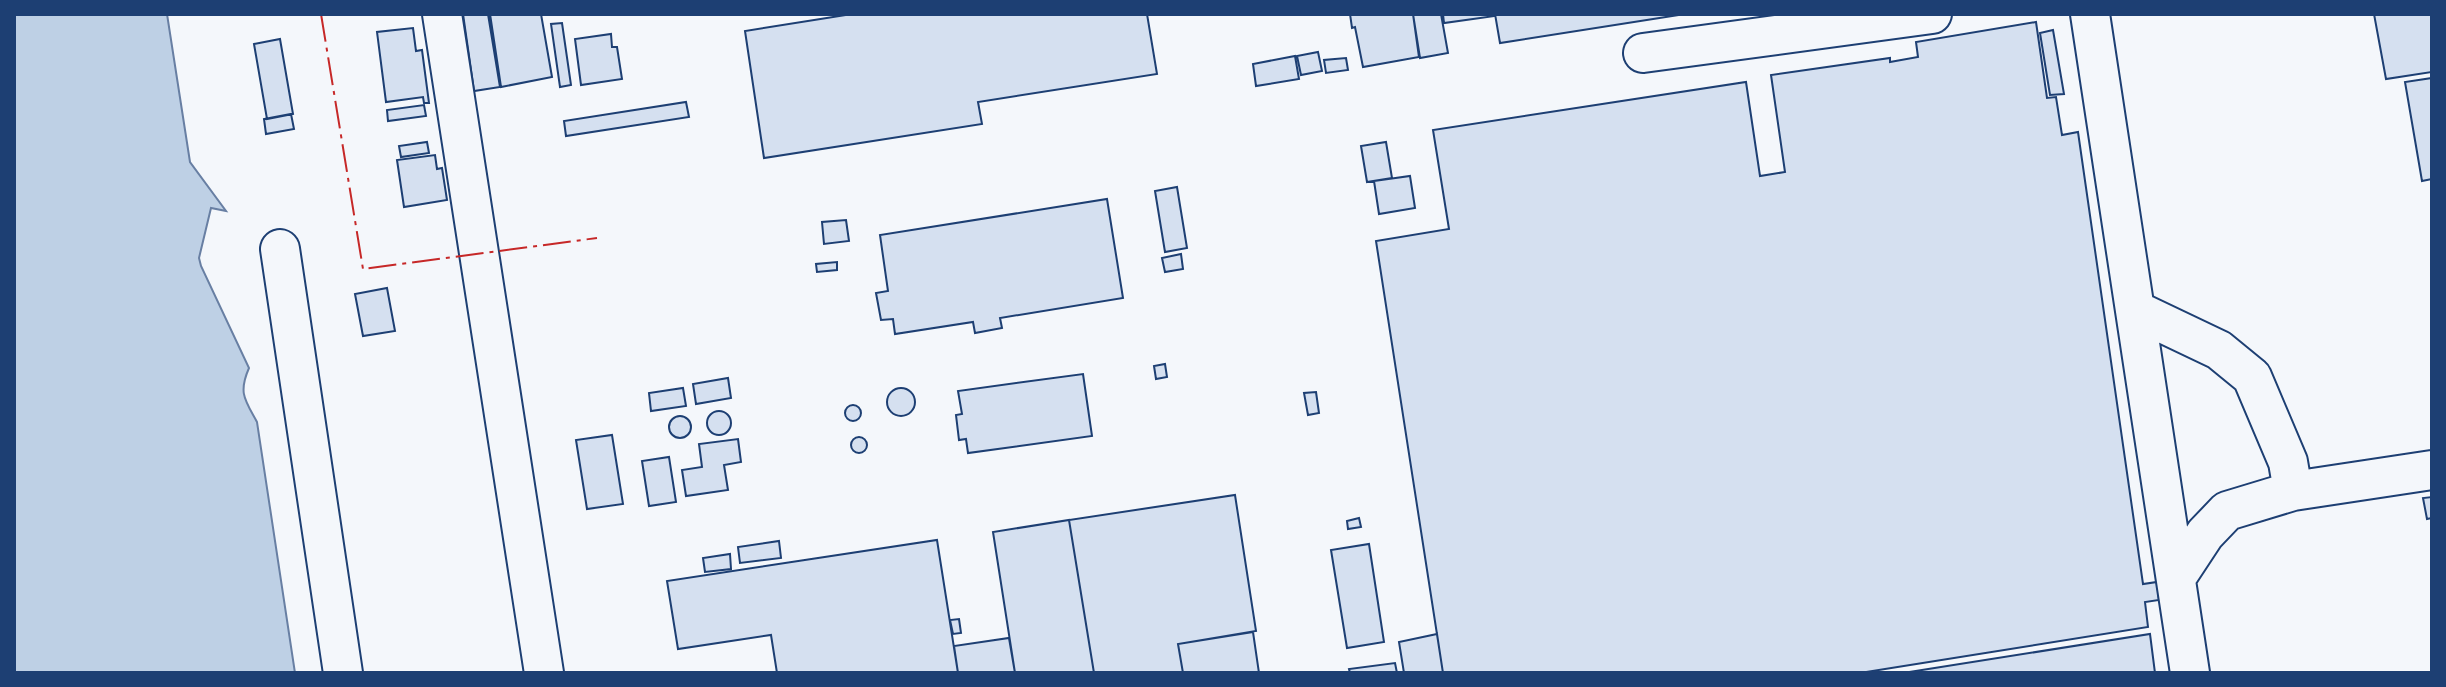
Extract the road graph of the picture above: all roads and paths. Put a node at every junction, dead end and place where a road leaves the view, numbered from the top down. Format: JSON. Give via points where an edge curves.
{"nodes":[{"id":1,"x":442,"y":14,"type":"edge"},
{"id":2,"x":1932,"y":14,"type":"edge"},
{"id":3,"x":2090,"y":14,"type":"edge"},
{"id":4,"x":1643,"y":53,"type":"dead end"},
{"id":5,"x":280,"y":249,"type":"dead end"},
{"id":6,"x":2135,"y":310,"type":"junction"},
{"id":7,"x":2432,"y":470,"type":"edge"},
{"id":8,"x":2293,"y":491,"type":"junction"},
{"id":9,"x":2176,"y":578,"type":"junction"},
{"id":10,"x":343,"y":673,"type":"edge"},
{"id":11,"x":544,"y":673,"type":"edge"},
{"id":12,"x":2190,"y":673,"type":"edge"}],
"edges":[{"from":1,"to":11,"type":"lane"},
{"from":2,"to":4,"type":"lane"},
{"from":3,"to":6,"type":"lane"},
{"from":5,"to":10,"type":"lane"},
{"from":6,"to":8,"type":"lane","via":[[2219,350],[2252,377],[2288,462]]},
{"from":6,"to":9,"type":"lane"},
{"from":7,"to":8,"type":"lane"},
{"from":8,"to":9,"type":"lane","via":[[2227,511]]},
{"from":9,"to":12,"type":"lane"}]}
